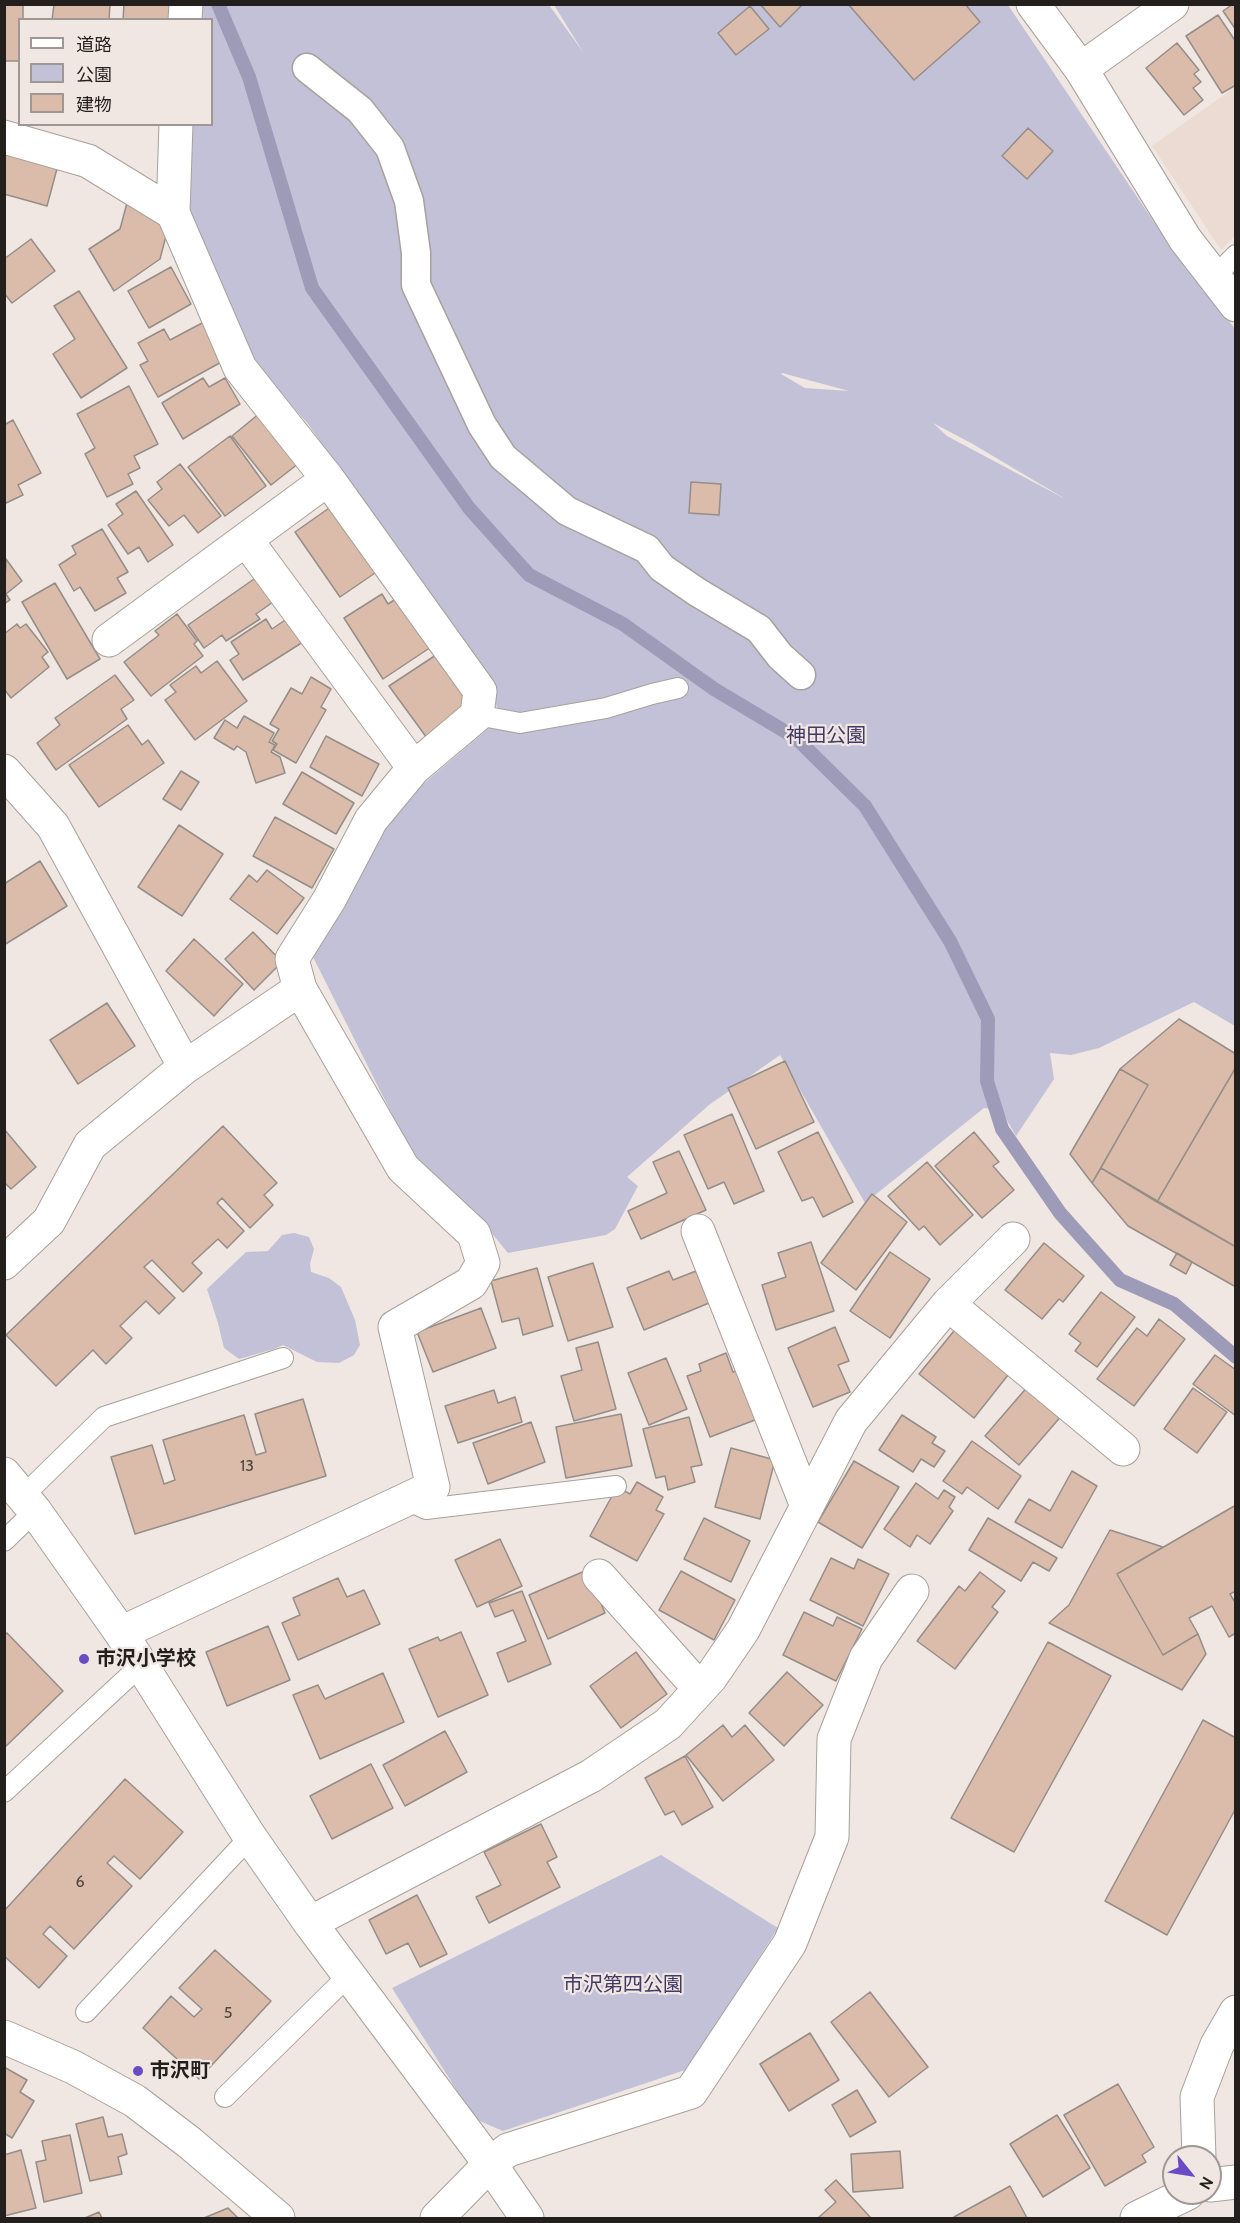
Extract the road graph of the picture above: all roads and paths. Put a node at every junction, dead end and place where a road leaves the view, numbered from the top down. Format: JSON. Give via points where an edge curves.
{"nodes":[{"id":1,"x":1033,"y":4,"type":"edge"},
{"id":2,"x":1172,"y":4,"type":"edge"},
{"id":3,"x":307,"y":68,"type":"dead end"},
{"id":4,"x":1081,"y":69,"type":"junction"},
{"id":5,"x":176,"y":126,"type":"edge"},
{"id":6,"x":4,"y":137,"type":"edge"},
{"id":7,"x":173,"y":213,"type":"junction"},
{"id":8,"x":1225,"y":266,"type":"edge"},
{"id":9,"x":1236,"y":305,"type":"edge"},
{"id":10,"x":328,"y":479,"type":"junction"},
{"id":11,"x":247,"y":541,"type":"junction"},
{"id":12,"x":109,"y":640,"type":"dead end"},
{"id":13,"x":801,"y":675,"type":"dead end"},
{"id":14,"x":678,"y":688,"type":"dead end"},
{"id":15,"x":477,"y":715,"type":"junction"},
{"id":16,"x":414,"y":768,"type":"junction"},
{"id":17,"x":4,"y":771,"type":"edge"},
{"id":18,"x":300,"y":989,"type":"junction"},
{"id":19,"x":185,"y":1067,"type":"junction"},
{"id":20,"x":698,"y":1231,"type":"dead end"},
{"id":21,"x":1013,"y":1239,"type":"dead end"},
{"id":22,"x":4,"y":1263,"type":"edge"},
{"id":23,"x":948,"y":1304,"type":"junction"},
{"id":24,"x":284,"y":1358,"type":"dead end"},
{"id":25,"x":1123,"y":1449,"type":"dead end"},
{"id":26,"x":616,"y":1486,"type":"dead end"},
{"id":27,"x":21,"y":1494,"type":"edge"},
{"id":28,"x":407,"y":1500,"type":"junction"},
{"id":29,"x":807,"y":1506,"type":"junction"},
{"id":30,"x":4,"y":1541,"type":"edge"},
{"id":31,"x":599,"y":1576,"type":"dead end"},
{"id":32,"x":912,"y":1591,"type":"dead end"},
{"id":33,"x":121,"y":1633,"type":"junction"},
{"id":34,"x":140,"y":1666,"type":"junction"},
{"id":35,"x":700,"y":1689,"type":"junction"},
{"id":36,"x":4,"y":1792,"type":"edge"},
{"id":37,"x":249,"y":1837,"type":"junction"},
{"id":38,"x":310,"y":1923,"type":"junction"},
{"id":39,"x":349,"y":1975,"type":"junction"},
{"id":40,"x":86,"y":2012,"type":"dead end"},
{"id":41,"x":1236,"y":2012,"type":"edge"},
{"id":42,"x":4,"y":2037,"type":"edge"},
{"id":43,"x":225,"y":2097,"type":"dead end"},
{"id":44,"x":1199,"y":2145,"type":"edge"},
{"id":45,"x":490,"y":2164,"type":"junction"},
{"id":46,"x":1164,"y":2205,"type":"edge"},
{"id":47,"x":278,"y":2218,"type":"edge"},
{"id":48,"x":436,"y":2218,"type":"edge"},
{"id":49,"x":527,"y":2218,"type":"edge"},
{"id":50,"x":1137,"y":2218,"type":"edge"}],
"edges":[{"from":1,"to":4,"type":"street"},
{"from":2,"to":4,"type":"street"},
{"from":3,"to":13,"type":"street","via":[[360,110],[390,148],[409,201],[416,285],[482,425],[503,457],[567,511],[647,549],[662,568],[759,629]]},
{"from":4,"to":8,"type":"street","via":[[1185,239]]},
{"from":5,"to":7,"type":"street"},
{"from":6,"to":7,"type":"street","via":[[88,161]]},
{"from":7,"to":10,"type":"street","via":[[240,368]]},
{"from":8,"to":9,"type":"street"},
{"from":10,"to":11,"type":"street"},
{"from":10,"to":15,"type":"street","via":[[480,692]]},
{"from":11,"to":12,"type":"street"},
{"from":11,"to":16,"type":"street"},
{"from":14,"to":15,"type":"lane","via":[[606,708],[520,723]]},
{"from":15,"to":16,"type":"street"},
{"from":16,"to":18,"type":"street","via":[[371,820],[329,900],[292,959]]},
{"from":17,"to":19,"type":"street","via":[[53,826]]},
{"from":18,"to":19,"type":"street"},
{"from":18,"to":28,"type":"street","via":[[403,1168],[474,1234],[483,1263],[471,1283],[394,1327],[433,1488]]},
{"from":19,"to":22,"type":"street","via":[[90,1144],[49,1221]]},
{"from":20,"to":29,"type":"street"},
{"from":21,"to":23,"type":"street"},
{"from":23,"to":25,"type":"street"},
{"from":23,"to":29,"type":"street","via":[[851,1421]]},
{"from":24,"to":27,"type":"lane","via":[[104,1417]]},
{"from":26,"to":28,"type":"lane","via":[[426,1509]]},
{"from":27,"to":30,"type":"lane"},
{"from":27,"to":33,"type":"street"},
{"from":28,"to":33,"type":"street"},
{"from":29,"to":35,"type":"street","via":[[743,1630]]},
{"from":31,"to":35,"type":"street"},
{"from":32,"to":45,"type":"street","via":[[866,1658],[834,1739],[832,1837],[790,1943],[691,2092],[508,2150]]},
{"from":33,"to":34,"type":"street"},
{"from":34,"to":36,"type":"lane"},
{"from":34,"to":37,"type":"street"},
{"from":35,"to":38,"type":"street","via":[[668,1724],[591,1776]]},
{"from":37,"to":38,"type":"street"},
{"from":37,"to":40,"type":"lane"},
{"from":38,"to":39,"type":"street"},
{"from":39,"to":43,"type":"lane"},
{"from":39,"to":45,"type":"street"},
{"from":41,"to":44,"type":"street","via":[[1217,2045],[1197,2097]]},
{"from":42,"to":47,"type":"street","via":[[73,2067],[135,2102]]},
{"from":45,"to":48,"type":"street"},
{"from":45,"to":49,"type":"street"},
{"from":46,"to":50,"type":"street"}]}
